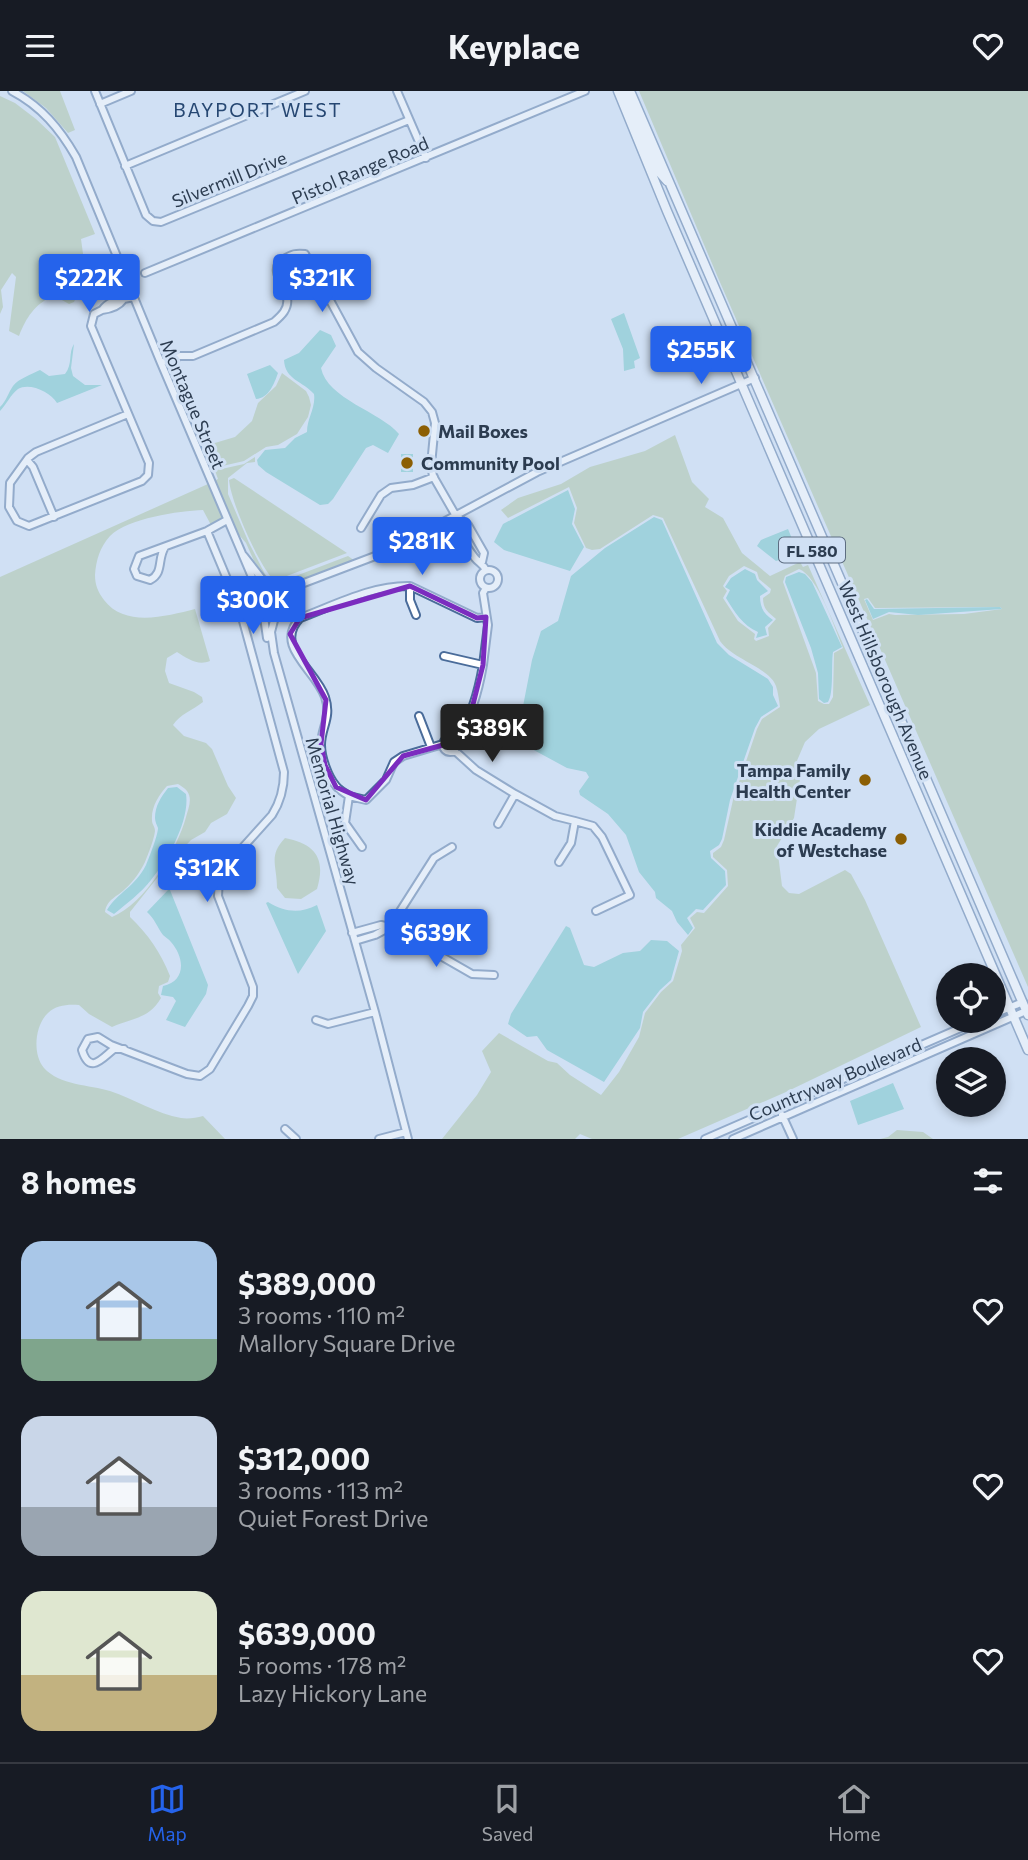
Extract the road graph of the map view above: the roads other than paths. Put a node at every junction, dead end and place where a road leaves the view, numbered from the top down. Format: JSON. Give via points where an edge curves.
{"nodes":[{"id":1,"x":12,"y":91,"type":"edge"},
{"id":2,"x":95,"y":91,"type":"edge"},
{"id":3,"x":131,"y":91,"type":"edge"},
{"id":4,"x":305,"y":91,"type":"edge"},
{"id":5,"x":397,"y":91,"type":"edge"},
{"id":6,"x":585,"y":91,"type":"edge"},
{"id":7,"x":618,"y":91,"type":"edge"},
{"id":8,"x":624,"y":91,"type":"edge"},
{"id":9,"x":630,"y":91,"type":"edge"},
{"id":10,"x":100,"y":104,"type":"junction"},
{"id":11,"x":409,"y":120,"type":"junction"},
{"id":12,"x":426,"y":158,"type":"junction"},
{"id":13,"x":125,"y":166,"type":"junction"},
{"id":14,"x":674,"y":188,"type":"junction"},
{"id":15,"x":145,"y":273,"type":"dead end"},
{"id":16,"x":133,"y":296,"type":"junction"},
{"id":17,"x":160,"y":363,"type":"junction"},
{"id":18,"x":755,"y":378,"type":"junction"},
{"id":19,"x":743,"y":383,"type":"junction"},
{"id":20,"x":128,"y":414,"type":"junction"},
{"id":21,"x":27,"y":460,"type":"junction"},
{"id":22,"x":434,"y":477,"type":"junction"},
{"id":23,"x":456,"y":516,"type":"junction"},
{"id":24,"x":54,"y":517,"type":"junction"},
{"id":25,"x":227,"y":520,"type":"junction"},
{"id":26,"x":361,"y":528,"type":"dead end"},
{"id":27,"x":207,"y":531,"type":"junction"},
{"id":28,"x":165,"y":547,"type":"junction"},
{"id":29,"x":243,"y":554,"type":"junction"},
{"id":30,"x":486,"y":570,"type":"junction"},
{"id":31,"x":304,"y":583,"type":"junction"},
{"id":32,"x":410,"y":586,"type":"junction"},
{"id":33,"x":269,"y":587,"type":"junction"},
{"id":34,"x":486,"y":588,"type":"junction"},
{"id":35,"x":425,"y":593,"type":"junction"},
{"id":36,"x":258,"y":595,"type":"junction"},
{"id":37,"x":411,"y":600,"type":"junction"},
{"id":38,"x":277,"y":609,"type":"junction"},
{"id":39,"x":263,"y":610,"type":"junction"},
{"id":40,"x":416,"y":615,"type":"dead end"},
{"id":41,"x":486,"y":617,"type":"junction"},
{"id":42,"x":274,"y":653,"type":"junction"},
{"id":43,"x":444,"y":656,"type":"dead end"},
{"id":44,"x":484,"y":665,"type":"junction"},
{"id":45,"x":419,"y":716,"type":"dead end"},
{"id":46,"x":455,"y":741,"type":"junction"},
{"id":47,"x":443,"y":744,"type":"junction"},
{"id":48,"x":431,"y":747,"type":"junction"},
{"id":49,"x":454,"y":750,"type":"junction"},
{"id":50,"x":516,"y":793,"type":"junction"},
{"id":51,"x":349,"y":796,"type":"junction"},
{"id":52,"x":575,"y":821,"type":"junction"},
{"id":53,"x":498,"y":824,"type":"dead end"},
{"id":54,"x":362,"y":847,"type":"dead end"},
{"id":55,"x":452,"y":847,"type":"dead end"},
{"id":56,"x":559,"y":862,"type":"dead end"},
{"id":57,"x":596,"y":911,"type":"dead end"},
{"id":58,"x":390,"y":927,"type":"junction"},
{"id":59,"x":352,"y":933,"type":"junction"},
{"id":60,"x":355,"y":941,"type":"junction"},
{"id":61,"x":494,"y":975,"type":"dead end"},
{"id":62,"x":1026,"y":1009,"type":"edge"},
{"id":63,"x":374,"y":1012,"type":"junction"},
{"id":64,"x":1012,"y":1012,"type":"junction"},
{"id":65,"x":1006,"y":1013,"type":"edge"},
{"id":66,"x":316,"y":1020,"type":"dead end"},
{"id":67,"x":949,"y":1033,"type":"edge"},
{"id":68,"x":124,"y":1049,"type":"junction"},
{"id":69,"x":1028,"y":1050,"type":"edge"},
{"id":70,"x":779,"y":1108,"type":"junction"},
{"id":71,"x":783,"y":1117,"type":"junction"},
{"id":72,"x":285,"y":1129,"type":"dead end"},
{"id":73,"x":407,"y":1135,"type":"edge"},
{"id":74,"x":296,"y":1139,"type":"edge"},
{"id":75,"x":379,"y":1139,"type":"edge"},
{"id":76,"x":705,"y":1139,"type":"edge"},
{"id":77,"x":733,"y":1139,"type":"edge"},
{"id":78,"x":793,"y":1139,"type":"edge"}],
"edges":[{"from":1,"to":16,"type":"street","name":"Montague Street","via":[[44,113],[63,134]]},
{"from":2,"to":10,"type":"street","name":"Silvermill Drive"},
{"from":3,"to":10,"type":"street"},
{"from":4,"to":13,"type":"street"},
{"from":5,"to":11,"type":"street"},
{"from":6,"to":12,"type":"street","name":"Pistol Range Road"},
{"from":7,"to":19,"type":"main road","name":"West Hillsborough Avenue","number":"FL 580"},
{"from":8,"to":14,"type":"main road","via":[[660,173]]},
{"from":9,"to":14,"type":"main road","name":"West Hillsborough Avenue","number":"FL 580"},
{"from":10,"to":13,"type":"street","name":"Silvermill Drive"},
{"from":11,"to":12,"type":"street"},
{"from":11,"to":13,"type":"street","name":"Silvermill Drive","via":[[161,222],[146,215]]},
{"from":12,"to":15,"type":"street","name":"Pistol Range Road"},
{"from":14,"to":18,"type":"main road","name":"West Hillsborough Avenue","number":"FL 580"},
{"from":16,"to":17,"type":"street","name":"Montague Street"},
{"from":16,"to":20,"type":"street","via":[[106,304],[94,314],[91,326]]},
{"from":17,"to":22,"type":"street","via":[[193,356],[274,322],[287,307],[277,265],[295,253],[305,254],[358,352],[432,412]]},
{"from":17,"to":25,"type":"street","name":"Montague Street"},
{"from":18,"to":19,"type":"street"},
{"from":18,"to":62,"type":"main road","name":"West Hillsborough Avenue","number":"FL 580"},
{"from":19,"to":23,"type":"street","via":[[537,472]]},
{"from":19,"to":64,"type":"main road","name":"West Hillsborough Avenue","number":"FL 580"},
{"from":20,"to":21,"type":"street","via":[[36,452]]},
{"from":20,"to":24,"type":"street","via":[[149,463],[146,479]]},
{"from":21,"to":24,"type":"street"},
{"from":21,"to":24,"type":"street","via":[[10,483],[9,512],[29,527]]},
{"from":22,"to":23,"type":"street"},
{"from":22,"to":26,"type":"street","via":[[391,488],[381,495]]},
{"from":23,"to":30,"type":"street","via":[[468,525],[484,553]]},
{"from":23,"to":31,"type":"street","via":[[391,550]]},
{"from":25,"to":27,"type":"street"},
{"from":25,"to":29,"type":"street","name":"Montague Street"},
{"from":27,"to":28,"type":"street"},
{"from":27,"to":68,"type":"street","via":[[240,610],[284,772],[278,806],[222,872],[217,888],[252,980],[253,996],[205,1073],[187,1074]]},
{"from":28,"to":28,"type":"street","via":[[139,556],[134,569],[137,576],[156,577]]},
{"from":29,"to":33,"type":"street","name":"Montague Street"},
{"from":29,"to":36,"type":"street","name":"Montague Street"},
{"from":30,"to":34,"type":"street","via":[[480,575]]},
{"from":30,"to":34,"type":"street","via":[[498,577],[492,588]]},
{"from":31,"to":33,"type":"street"},
{"from":31,"to":38,"type":"street","via":[[284,597]]},
{"from":32,"to":35,"type":"street"},
{"from":32,"to":37,"type":"street"},
{"from":32,"to":51,"type":"street","via":[[366,594],[300,618],[293,626],[291,644],[322,688],[329,711],[321,744],[325,765],[336,787]]},
{"from":33,"to":36,"type":"street"},
{"from":34,"to":41,"type":"street"},
{"from":35,"to":37,"type":"street"},
{"from":35,"to":41,"type":"street","via":[[477,618]]},
{"from":36,"to":39,"type":"street","name":"Montague Street"},
{"from":37,"to":40,"type":"street"},
{"from":38,"to":39,"type":"street"},
{"from":38,"to":42,"type":"street","name":"Memorial Highway","via":[[271,632]]},
{"from":39,"to":42,"type":"street","name":"Memorial Highway"},
{"from":41,"to":44,"type":"street"},
{"from":42,"to":59,"type":"street","name":"Memorial Highway"},
{"from":43,"to":44,"type":"street"},
{"from":44,"to":46,"type":"street","via":[[469,720]]},
{"from":45,"to":48,"type":"street"},
{"from":46,"to":47,"type":"street","via":[[447,739]]},
{"from":46,"to":49,"type":"street"},
{"from":47,"to":48,"type":"street"},
{"from":47,"to":49,"type":"street","via":[[447,751]]},
{"from":48,"to":51,"type":"street","via":[[394,762],[386,781],[366,800]]},
{"from":49,"to":50,"type":"street","via":[[476,770]]},
{"from":50,"to":52,"type":"street","via":[[555,816]]},
{"from":50,"to":53,"type":"street"},
{"from":51,"to":54,"type":"street","via":[[345,823]]},
{"from":52,"to":56,"type":"street","via":[[571,843]]},
{"from":52,"to":57,"type":"street","via":[[593,826],[602,837],[630,895]]},
{"from":55,"to":58,"type":"street","via":[[433,858]]},
{"from":58,"to":59,"type":"street"},
{"from":58,"to":60,"type":"street"},
{"from":58,"to":61,"type":"street","via":[[472,974]]},
{"from":59,"to":60,"type":"street","name":"Memorial Highway"},
{"from":60,"to":63,"type":"street","name":"Memorial Highway"},
{"from":62,"to":64,"type":"street","name":"Countryway Boulevard"},
{"from":63,"to":66,"type":"street","via":[[328,1024]]},
{"from":63,"to":73,"type":"street","name":"Memorial Highway"},
{"from":64,"to":65,"type":"street","name":"Countryway Boulevard"},
{"from":64,"to":69,"type":"main road","name":"West Hillsborough Avenue","number":"FL 580"},
{"from":64,"to":71,"type":"street","name":"Countryway Boulevard"},
{"from":67,"to":70,"type":"street","name":"Countryway Boulevard"},
{"from":68,"to":68,"type":"street","via":[[92,1037],[82,1050],[83,1056],[99,1063],[114,1049]]},
{"from":70,"to":71,"type":"street"},
{"from":70,"to":76,"type":"street","name":"Countryway Boulevard"},
{"from":71,"to":77,"type":"street","name":"Countryway Boulevard"},
{"from":71,"to":78,"type":"street"},
{"from":72,"to":74,"type":"street"},
{"from":73,"to":75,"type":"street"}]}
